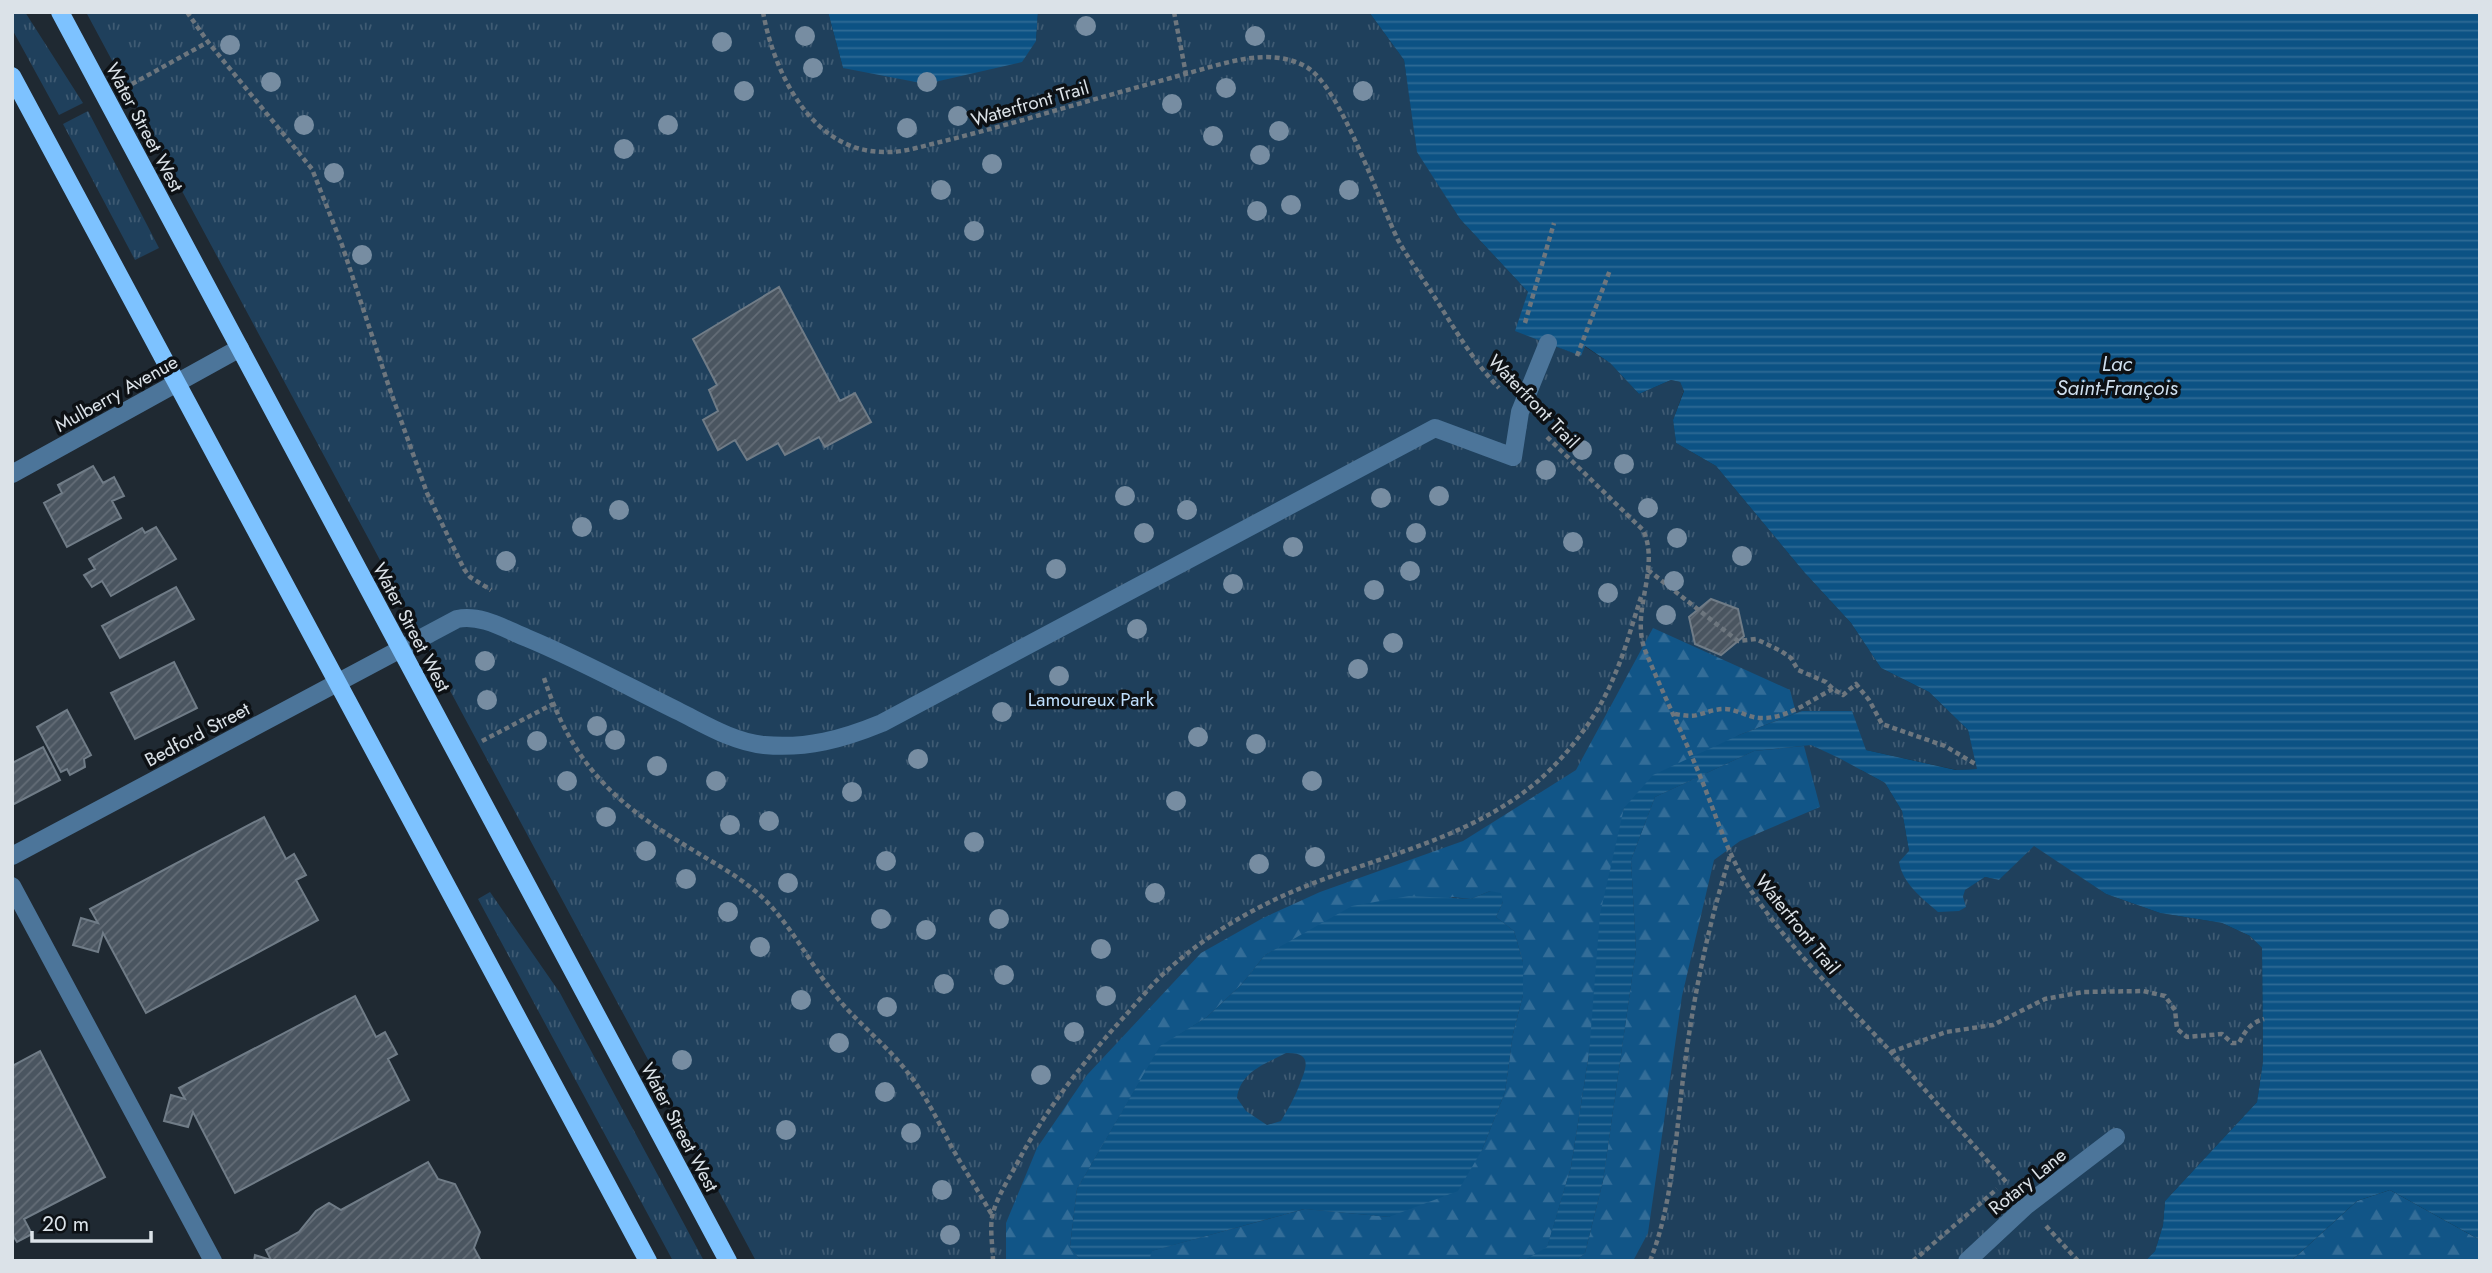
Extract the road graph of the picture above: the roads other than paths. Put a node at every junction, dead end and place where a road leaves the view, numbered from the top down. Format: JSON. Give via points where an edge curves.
{"nodes":[{"id":1,"x":61,"y":12,"type":"edge"},
{"id":2,"x":12,"y":76,"type":"edge"},
{"id":3,"x":1548,"y":343,"type":"dead end"},
{"id":4,"x":240,"y":348,"type":"junction"},
{"id":5,"x":177,"y":383,"type":"junction"},
{"id":6,"x":12,"y":474,"type":"edge"},
{"id":7,"x":401,"y":649,"type":"junction"},
{"id":8,"x":338,"y":681,"type":"junction"},
{"id":9,"x":12,"y":856,"type":"edge"},
{"id":10,"x":12,"y":886,"type":"edge"},
{"id":11,"x":2116,"y":1137,"type":"dead end"},
{"id":12,"x":213,"y":1261,"type":"edge"},
{"id":13,"x":648,"y":1261,"type":"edge"},
{"id":14,"x":728,"y":1261,"type":"edge"},
{"id":15,"x":1967,"y":1261,"type":"edge"}],
"edges":[{"from":1,"to":4,"type":"main road","name":"Water Street West"},
{"from":2,"to":5,"type":"main road"},
{"from":3,"to":7,"type":"street","name":"Bedford Street","via":[[1520,412],[1513,457],[1435,428],[882,723],[825,743],[761,745],[723,733],[580,661],[475,618],[457,619]]},
{"from":4,"to":5,"type":"street","name":"Mulberry Avenue"},
{"from":4,"to":7,"type":"main road","name":"Water Street West"},
{"from":5,"to":6,"type":"street","name":"Mulberry Avenue"},
{"from":5,"to":8,"type":"main road"},
{"from":7,"to":8,"type":"street","name":"Bedford Street"},
{"from":7,"to":14,"type":"main road","name":"Water Street West"},
{"from":8,"to":9,"type":"street","name":"Bedford Street"},
{"from":8,"to":13,"type":"main road"},
{"from":10,"to":12,"type":"street"},
{"from":11,"to":15,"type":"street","name":"Rotary Lane","via":[[2027,1205]]}]}
